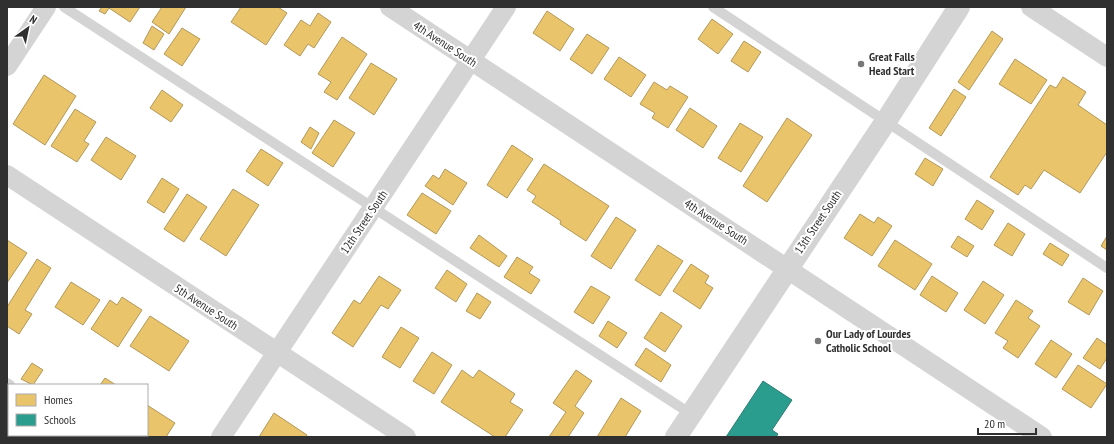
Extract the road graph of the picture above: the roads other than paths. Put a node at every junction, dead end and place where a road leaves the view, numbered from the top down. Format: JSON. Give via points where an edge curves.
{"nodes":[{"id":1,"x":46,"y":7,"type":"edge"},
{"id":2,"x":64,"y":7,"type":"edge"},
{"id":3,"x":390,"y":7,"type":"edge"},
{"id":4,"x":506,"y":7,"type":"edge"},
{"id":5,"x":713,"y":7,"type":"edge"},
{"id":6,"x":959,"y":7,"type":"edge"},
{"id":7,"x":1031,"y":7,"type":"edge"},
{"id":8,"x":1107,"y":57,"type":"edge"},
{"id":9,"x":471,"y":61,"type":"junction"},
{"id":10,"x":7,"y":66,"type":"edge"},
{"id":11,"x":886,"y":121,"type":"junction"},
{"id":12,"x":7,"y":175,"type":"edge"},
{"id":13,"x":374,"y":207,"type":"junction"},
{"id":14,"x":1107,"y":268,"type":"edge"},
{"id":15,"x":786,"y":269,"type":"junction"},
{"id":16,"x":276,"y":353,"type":"junction"},
{"id":17,"x":691,"y":414,"type":"junction"},
{"id":18,"x":221,"y":437,"type":"edge"},
{"id":19,"x":406,"y":437,"type":"edge"},
{"id":20,"x":676,"y":437,"type":"edge"},
{"id":21,"x":1042,"y":437,"type":"edge"}],
"edges":[{"from":1,"to":10,"type":"street"},
{"from":2,"to":13,"type":"lane"},
{"from":3,"to":9,"type":"street","name":"4th Avenue South"},
{"from":4,"to":9,"type":"street","name":"12th Street South"},
{"from":5,"to":11,"type":"lane"},
{"from":6,"to":11,"type":"street","name":"13th Street South"},
{"from":7,"to":8,"type":"street"},
{"from":9,"to":13,"type":"street","name":"12th Street South"},
{"from":9,"to":15,"type":"street","name":"4th Avenue South"},
{"from":11,"to":14,"type":"lane"},
{"from":11,"to":15,"type":"street","name":"13th Street South"},
{"from":12,"to":16,"type":"street","name":"5th Avenue South"},
{"from":13,"to":16,"type":"street","name":"12th Street South"},
{"from":13,"to":17,"type":"lane"},
{"from":15,"to":17,"type":"street","name":"13th Street South"},
{"from":15,"to":21,"type":"street","name":"4th Avenue South"},
{"from":16,"to":18,"type":"street","name":"12th Street South"},
{"from":16,"to":19,"type":"street","name":"5th Avenue South"},
{"from":17,"to":20,"type":"street","name":"13th Street South"}]}
